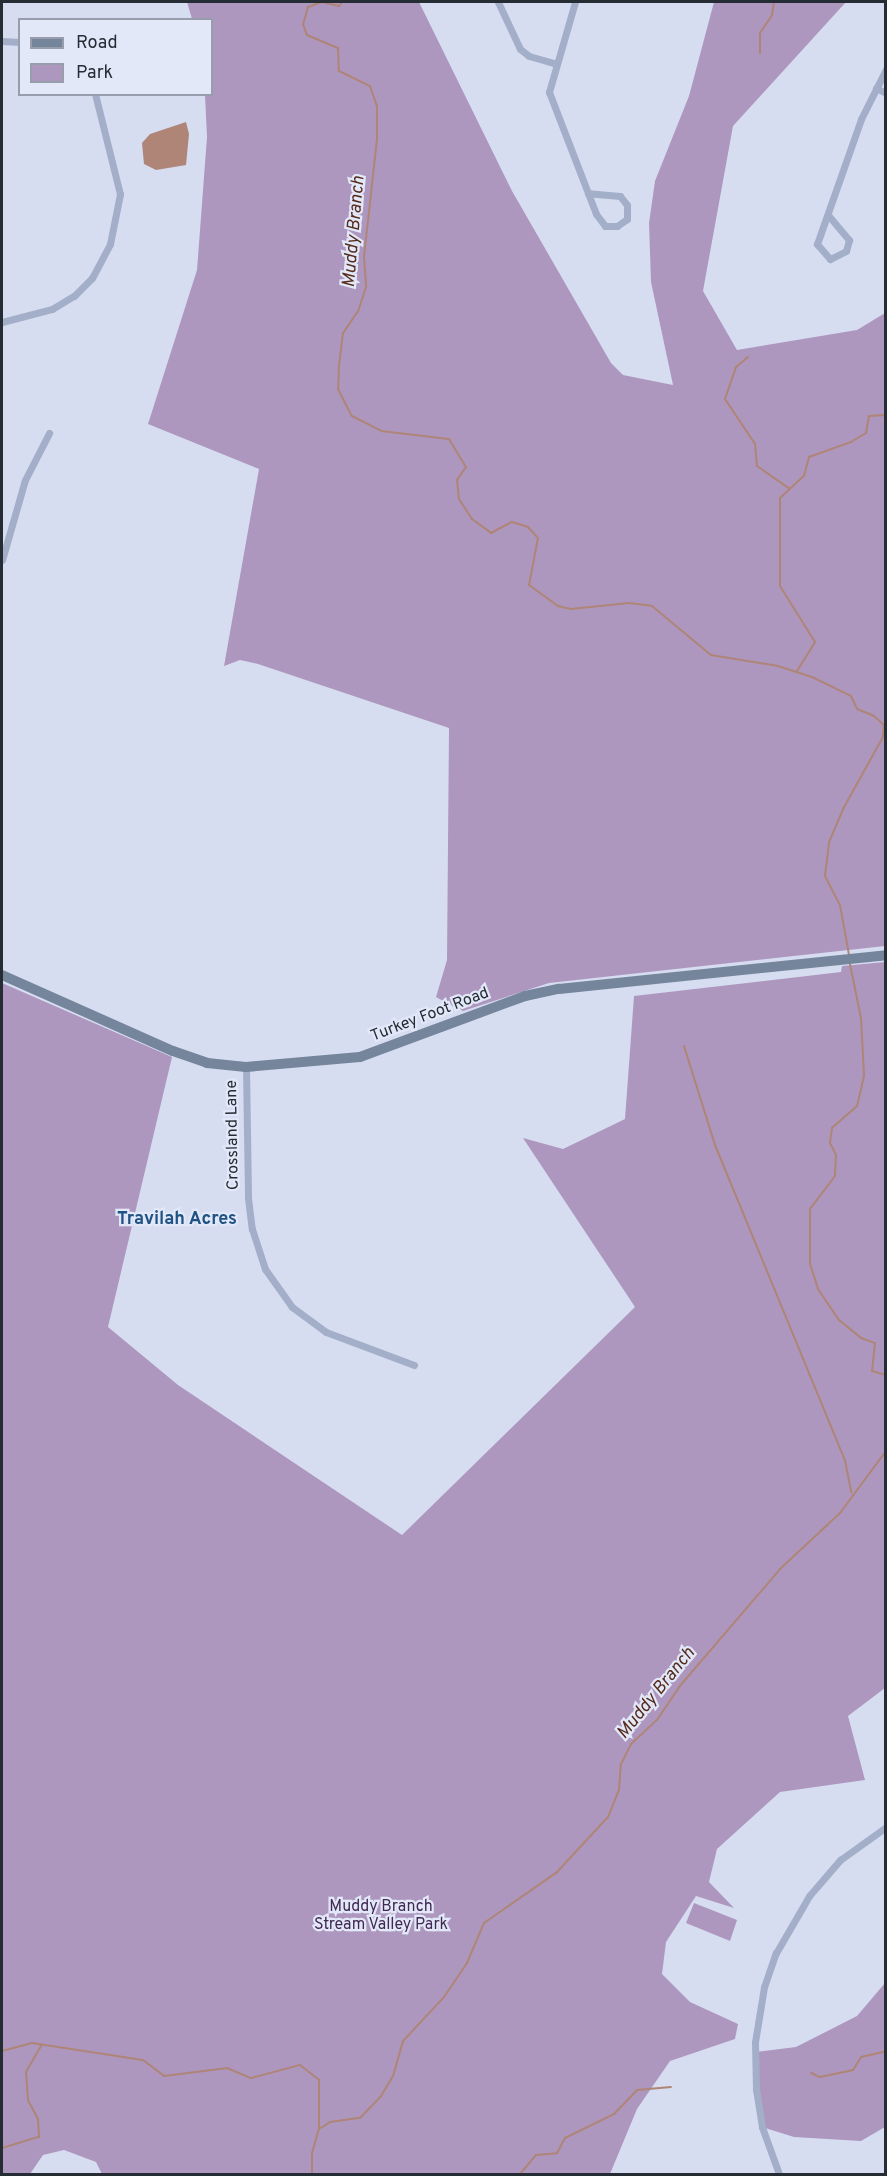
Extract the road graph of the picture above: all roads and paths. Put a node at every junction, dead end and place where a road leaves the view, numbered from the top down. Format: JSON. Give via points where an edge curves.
{"nodes":[{"id":1,"x":498,"y":2,"type":"edge"},
{"id":2,"x":575,"y":2,"type":"edge"},
{"id":3,"x":2,"y":41,"type":"edge"},
{"id":4,"x":18,"y":42,"type":"edge"},
{"id":5,"x":554,"y":63,"type":"junction"},
{"id":6,"x":885,"y":69,"type":"edge"},
{"id":7,"x":876,"y":88,"type":"junction"},
{"id":8,"x":885,"y":93,"type":"edge"},
{"id":9,"x":96,"y":96,"type":"edge"},
{"id":10,"x":588,"y":193,"type":"junction"},
{"id":11,"x":828,"y":215,"type":"junction"},
{"id":12,"x":2,"y":322,"type":"edge"},
{"id":13,"x":49,"y":434,"type":"dead end"},
{"id":14,"x":2,"y":560,"type":"edge"},
{"id":15,"x":885,"y":955,"type":"edge"},
{"id":16,"x":2,"y":975,"type":"edge"},
{"id":17,"x":246,"y":1067,"type":"junction"},
{"id":18,"x":414,"y":1365,"type":"dead end"},
{"id":19,"x":885,"y":1827,"type":"edge"},
{"id":20,"x":779,"y":2175,"type":"edge"}],
"edges":[{"from":1,"to":5,"type":"street","via":[[520,49],[529,56]]},
{"from":2,"to":5,"type":"street"},
{"from":3,"to":4,"type":"street"},
{"from":5,"to":10,"type":"street","via":[[549,93]]},
{"from":6,"to":7,"type":"street"},
{"from":7,"to":8,"type":"street"},
{"from":7,"to":11,"type":"street","via":[[861,119]]},
{"from":9,"to":12,"type":"street","via":[[120,194],[110,244],[92,278],[74,296],[52,309]]},
{"from":10,"to":10,"type":"street","via":[[605,226],[617,226],[627,219],[627,206],[620,196]]},
{"from":11,"to":11,"type":"street","via":[[817,244],[830,259],[846,251],[849,240]]},
{"from":13,"to":14,"type":"street","via":[[25,480]]},
{"from":15,"to":17,"type":"street","name":"Turkey Foot Road","via":[[559,989],[525,996],[360,1057]]},
{"from":16,"to":17,"type":"street","name":"Turkey Foot Road","via":[[173,1051],[207,1063]]},
{"from":17,"to":18,"type":"street","name":"Crossland Lane","via":[[248,1198],[252,1229],[265,1269],[292,1307],[326,1332]]},
{"from":19,"to":20,"type":"street","via":[[840,1860],[809,1896],[776,1953],[764,1987],[755,2042],[756,2090],[762,2127]]}]}
